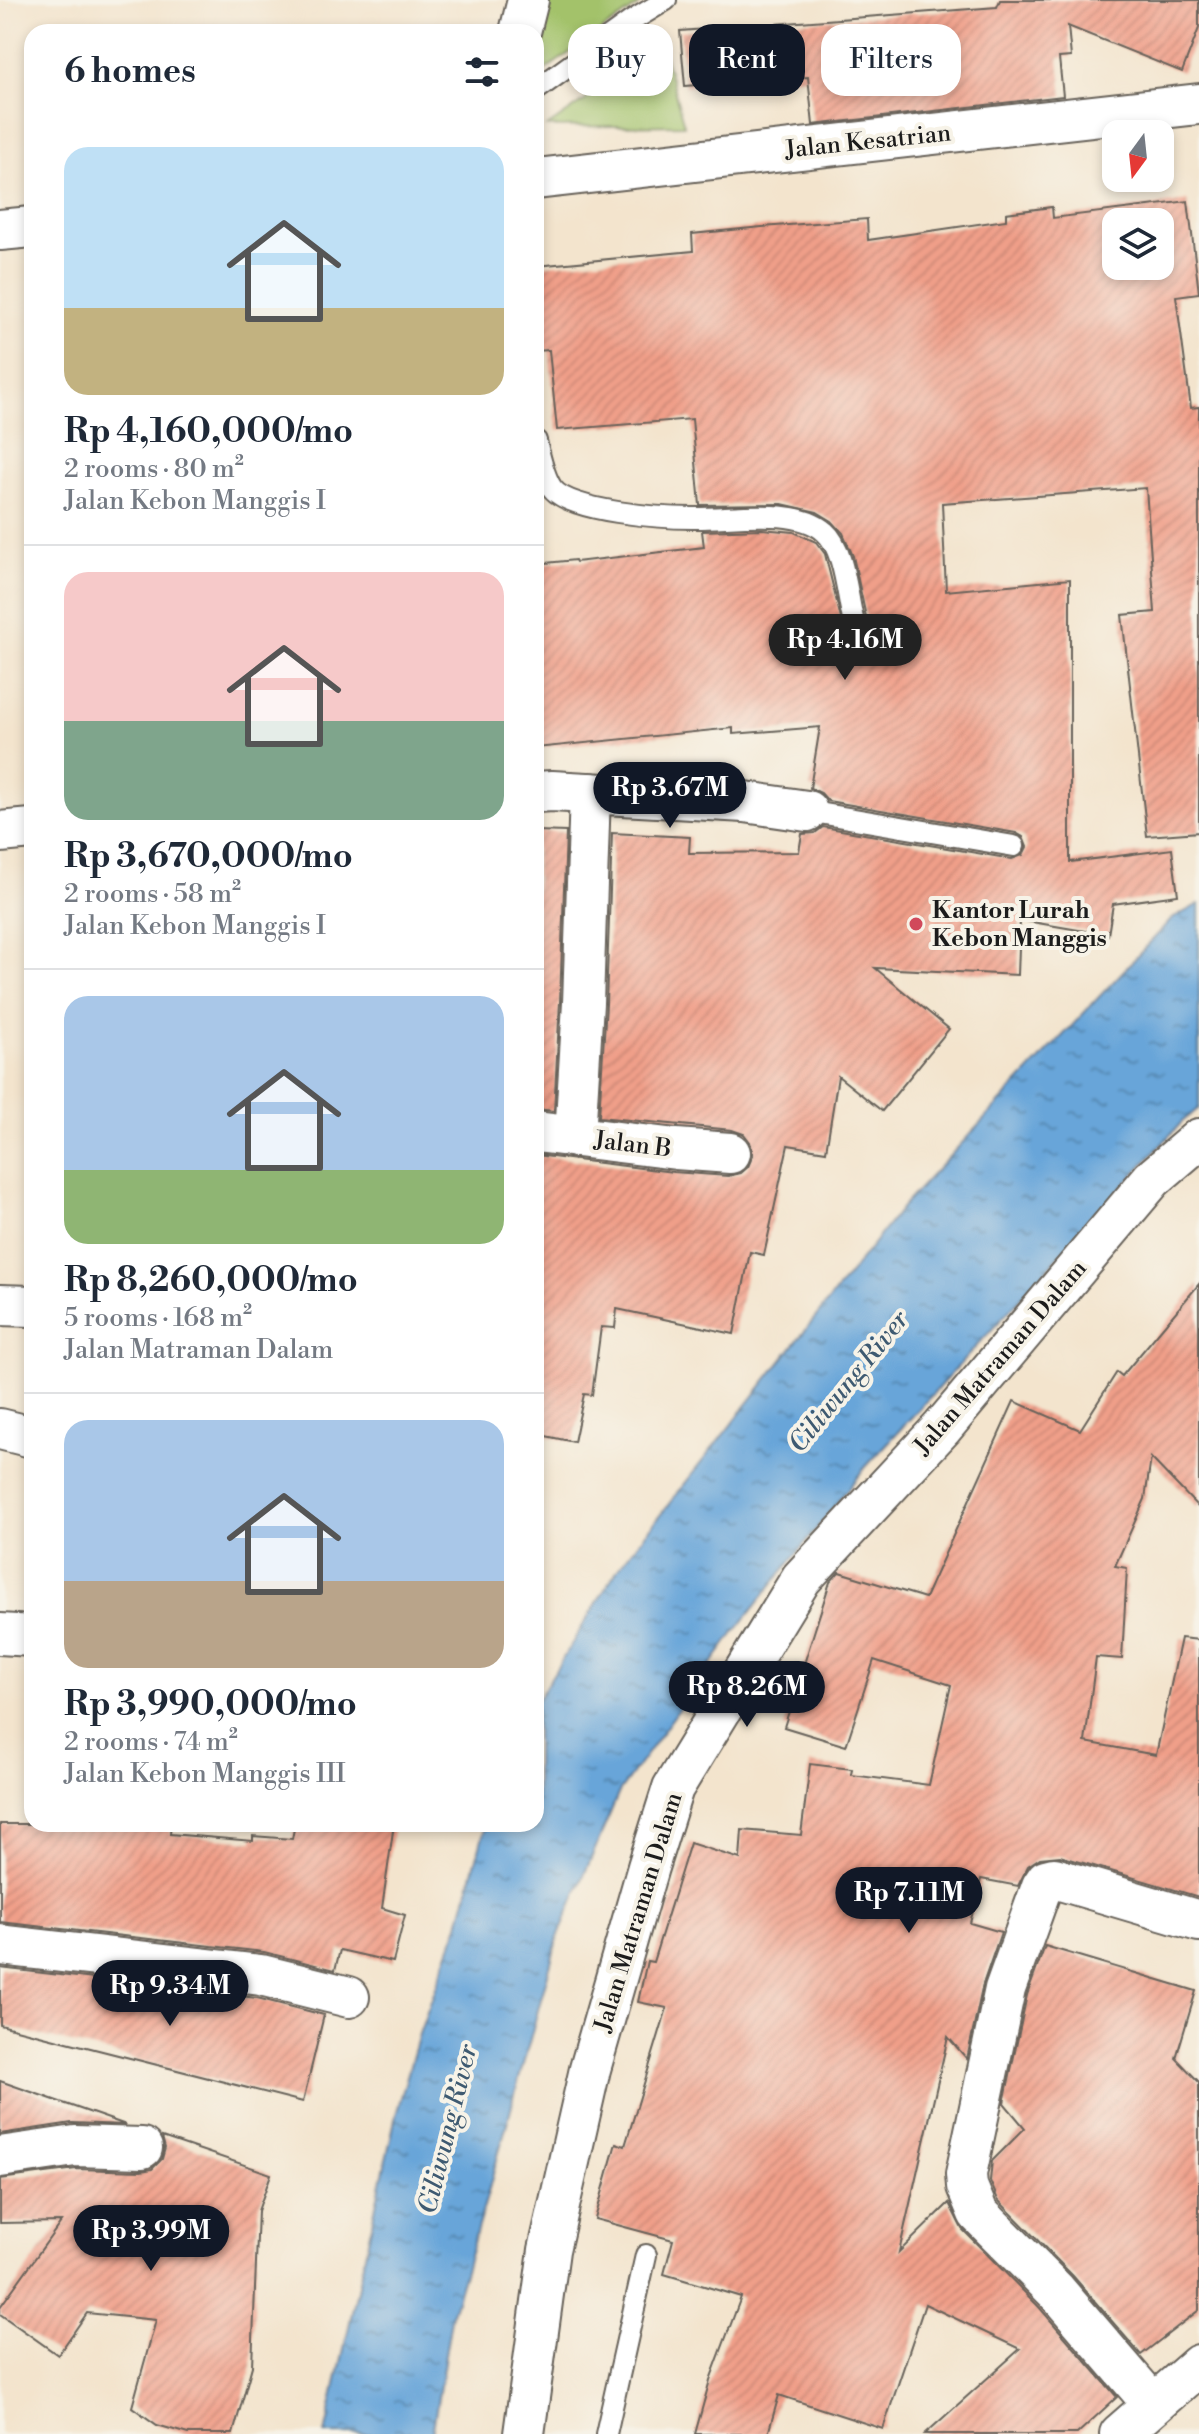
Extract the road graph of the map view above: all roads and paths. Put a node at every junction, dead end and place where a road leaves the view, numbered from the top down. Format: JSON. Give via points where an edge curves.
{"nodes":[{"id":1,"x":528,"y":0,"type":"edge"},
{"id":2,"x":666,"y":0,"type":"edge"},
{"id":3,"x":522,"y":24,"type":"edge"},
{"id":4,"x":544,"y":84,"type":"edge"},
{"id":5,"x":1199,"y":104,"type":"edge"},
{"id":6,"x":544,"y":178,"type":"edge"},
{"id":7,"x":24,"y":228,"type":"edge"},
{"id":8,"x":0,"y":230,"type":"edge"},
{"id":9,"x":544,"y":469,"type":"edge"},
{"id":10,"x":853,"y":619,"type":"dead end"},
{"id":11,"x":544,"y":792,"type":"edge"},
{"id":12,"x":590,"y":793,"type":"junction"},
{"id":13,"x":807,"y":811,"type":"joint"},
{"id":14,"x":24,"y":830,"type":"edge"},
{"id":15,"x":0,"y":832,"type":"edge"},
{"id":16,"x":1014,"y":846,"type":"dead end"},
{"id":17,"x":544,"y":1133,"type":"edge"},
{"id":18,"x":575,"y":1137,"type":"junction"},
{"id":19,"x":1199,"y":1139,"type":"edge"},
{"id":20,"x":730,"y":1153,"type":"dead end"},
{"id":21,"x":0,"y":1305,"type":"edge"},
{"id":22,"x":24,"y":1306,"type":"edge"},
{"id":23,"x":0,"y":1429,"type":"edge"},
{"id":24,"x":24,"y":1435,"type":"edge"},
{"id":25,"x":0,"y":1634,"type":"edge"},
{"id":26,"x":24,"y":1636,"type":"edge"},
{"id":27,"x":1199,"y":1921,"type":"edge"},
{"id":28,"x":0,"y":1945,"type":"edge"},
{"id":29,"x":349,"y":1997,"type":"dead end"},
{"id":30,"x":142,"y":2148,"type":"dead end"},
{"id":31,"x":0,"y":2157,"type":"edge"},
{"id":32,"x":646,"y":2255,"type":"dead end"},
{"id":33,"x":1199,"y":2365,"type":"edge"},
{"id":34,"x":1152,"y":2403,"type":"junction"},
{"id":35,"x":524,"y":2434,"type":"edge"},
{"id":36,"x":606,"y":2434,"type":"edge"},
{"id":37,"x":1120,"y":2434,"type":"edge"}],
"edges":[{"from":1,"to":3,"type":"street"},
{"from":2,"to":4,"type":"lane"},
{"from":5,"to":6,"type":"street","name":"Jalan Kesatrian"},
{"from":7,"to":8,"type":"street"},
{"from":9,"to":10,"type":"lane","via":[[553,489],[593,508],[691,518],[806,521],[826,532],[838,550]]},
{"from":11,"to":12,"type":"street"},
{"from":12,"to":13,"type":"street"},
{"from":12,"to":18,"type":"street"},
{"from":13,"to":16,"type":"lane"},
{"from":14,"to":15,"type":"street"},
{"from":17,"to":18,"type":"street","name":"Jalan B"},
{"from":18,"to":20,"type":"street","name":"Jalan B"},
{"from":19,"to":35,"type":"street","name":"Jalan Matraman Dalam","via":[[1152,1179],[942,1428],[801,1579],[673,1788],[590,2069],[549,2250]]},
{"from":21,"to":22,"type":"street"},
{"from":23,"to":24,"type":"street"},
{"from":25,"to":26,"type":"street"},
{"from":27,"to":34,"type":"street","via":[[1054,1878],[1046,1880],[1005,1989],[966,2174],[978,2213],[1056,2291]]},
{"from":28,"to":29,"type":"street","via":[[261,1975]]},
{"from":30,"to":31,"type":"street","via":[[75,2146]]},
{"from":32,"to":36,"type":"lane"},
{"from":33,"to":34,"type":"street"},
{"from":34,"to":37,"type":"street"}]}
